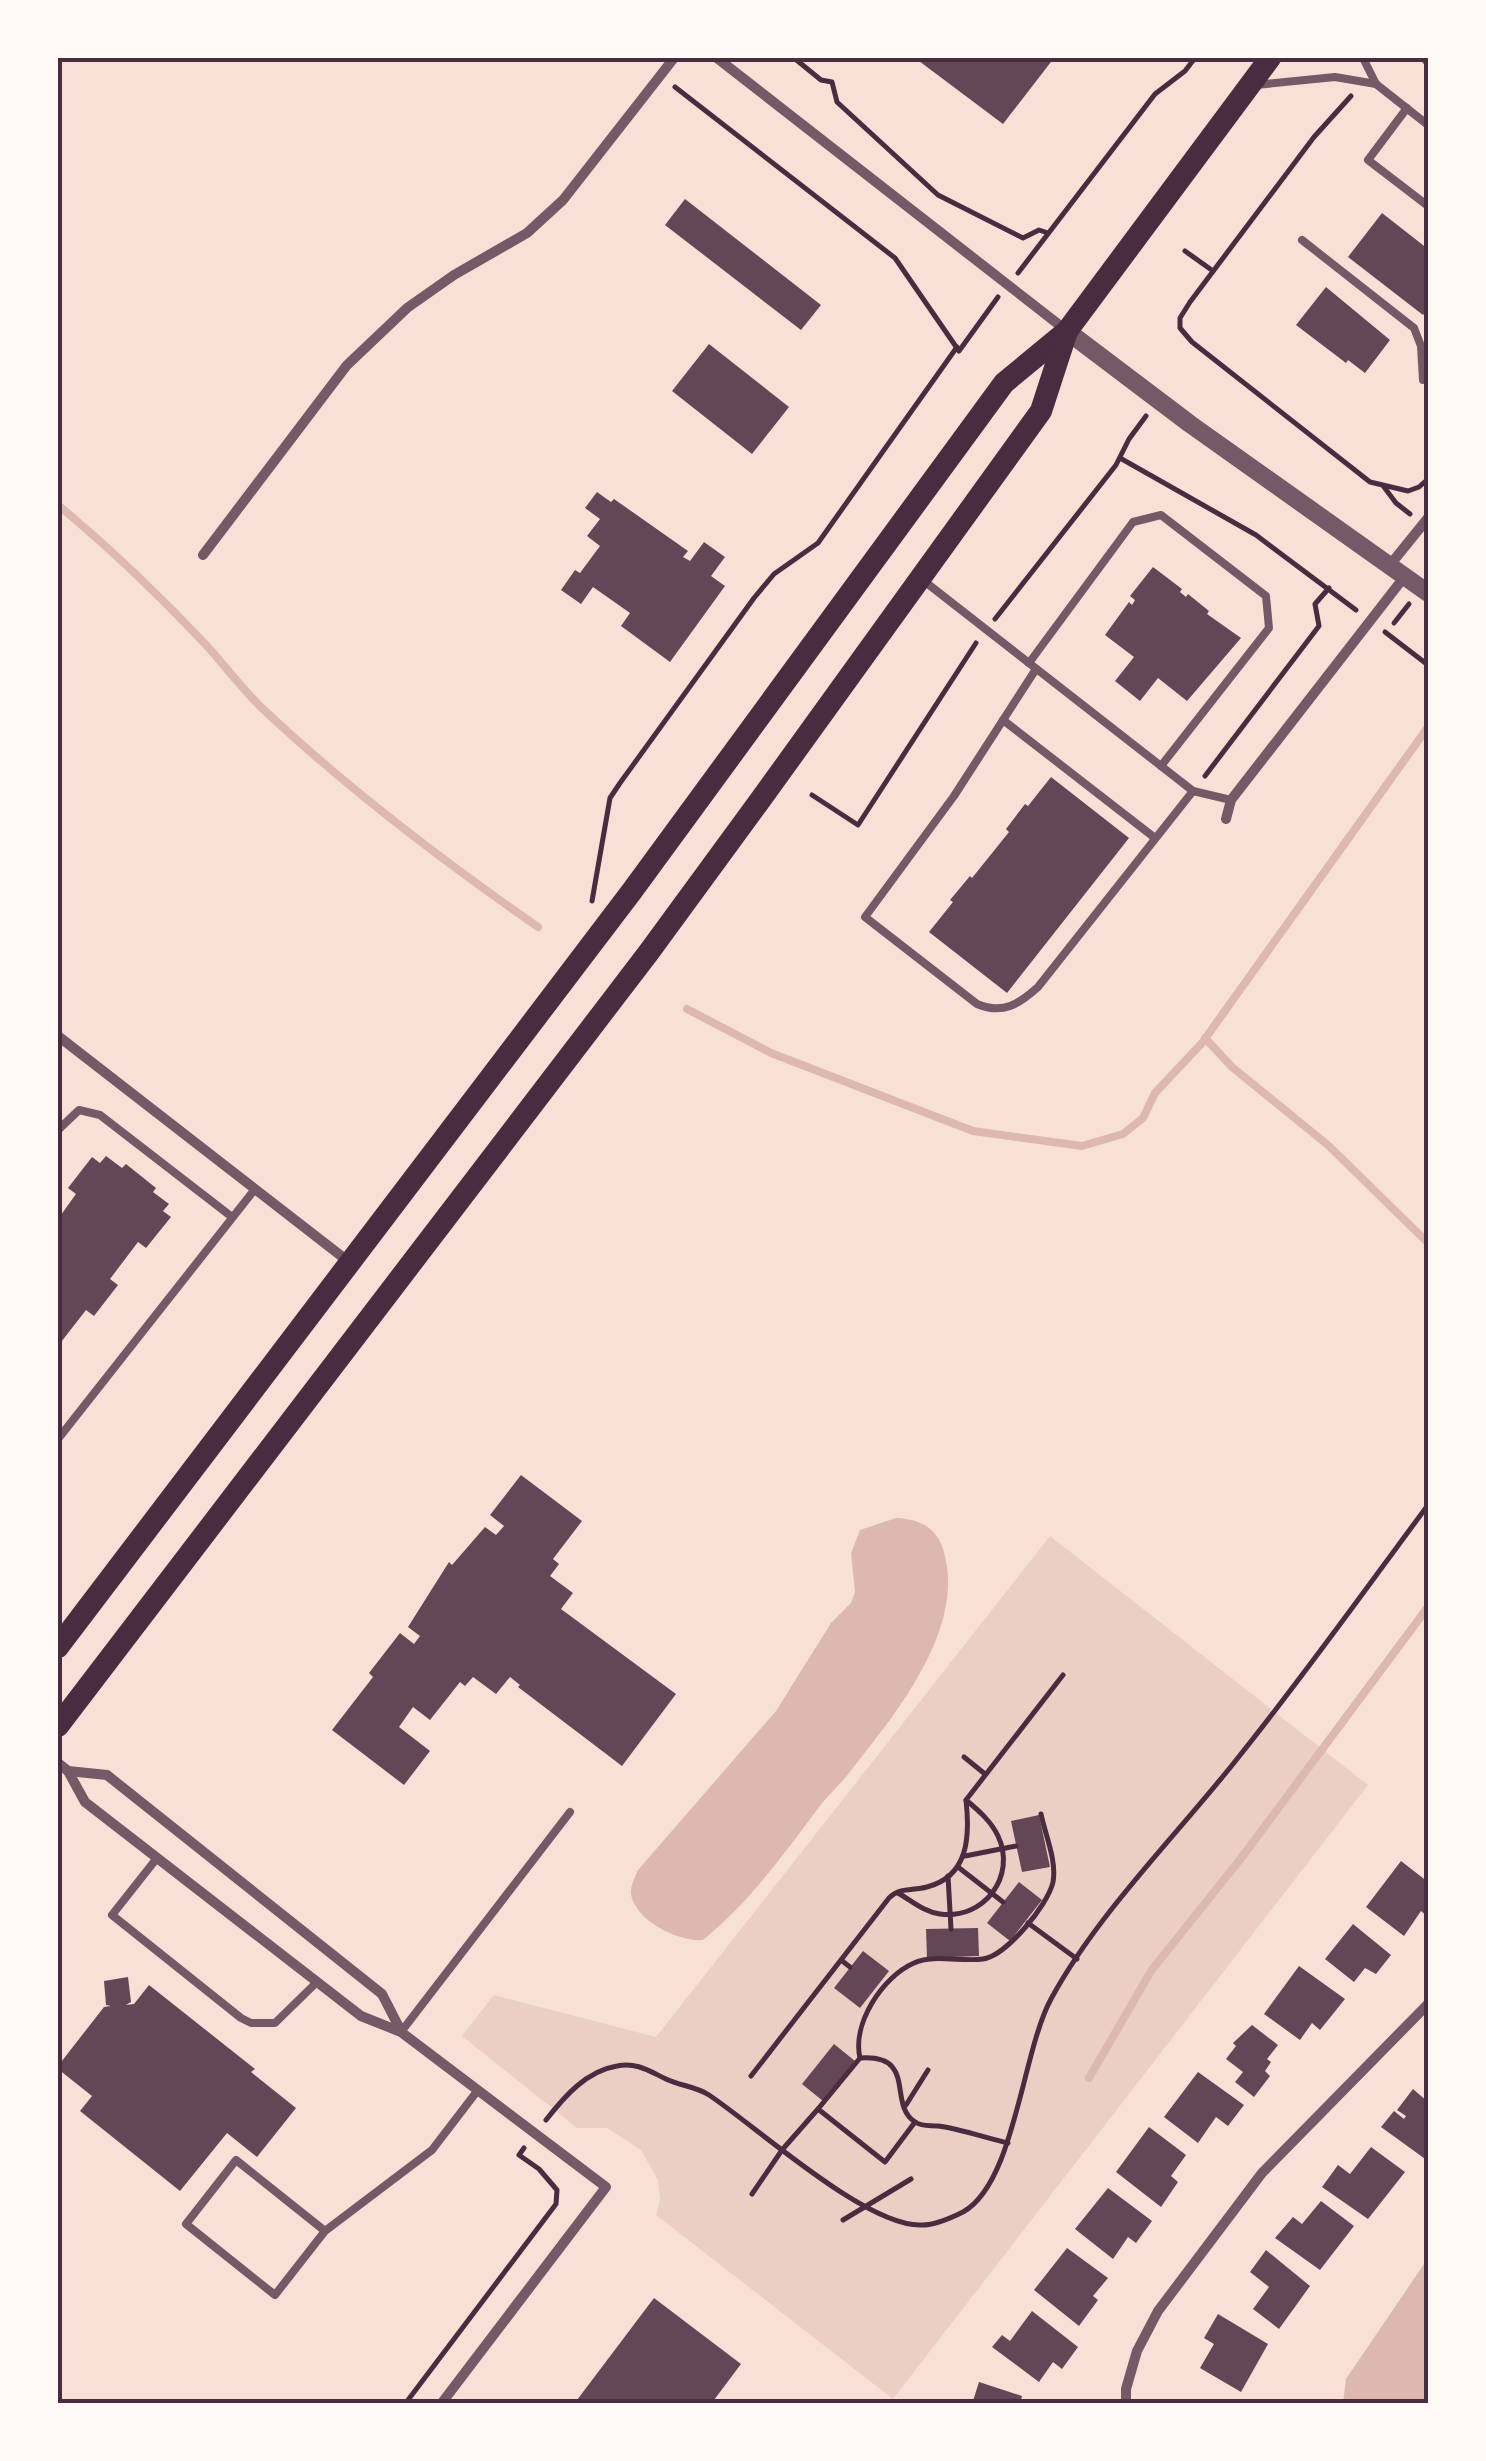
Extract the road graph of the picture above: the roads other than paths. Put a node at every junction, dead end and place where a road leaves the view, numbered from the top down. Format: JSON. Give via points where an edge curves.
{"nodes":[{"id":1,"x":674,"y":58,"type":"edge"},
{"id":2,"x":717,"y":58,"type":"edge"},
{"id":3,"x":1270,"y":58,"type":"edge"},
{"id":4,"x":1363,"y":58,"type":"edge"},
{"id":5,"x":1376,"y":84,"type":"junction"},
{"id":6,"x":1248,"y":86,"type":"junction"},
{"id":7,"x":1407,"y":108,"type":"junction"},
{"id":8,"x":1428,"y":125,"type":"edge"},
{"id":9,"x":1428,"y":206,"type":"edge"},
{"id":10,"x":1302,"y":240,"type":"dead end"},
{"id":11,"x":1067,"y":331,"type":"junction"},
{"id":12,"x":1423,"y":380,"type":"dead end"},
{"id":13,"x":1426,"y":521,"type":"edge"},
{"id":14,"x":203,"y":554,"type":"dead end"},
{"id":15,"x":1398,"y":571,"type":"junction"},
{"id":16,"x":920,"y":578,"type":"junction"},
{"id":17,"x":1428,"y":593,"type":"edge"},
{"id":18,"x":1033,"y":666,"type":"junction"},
{"id":19,"x":1003,"y":720,"type":"junction"},
{"id":20,"x":1161,"y":766,"type":"junction"},
{"id":21,"x":1194,"y":791,"type":"junction"},
{"id":22,"x":1232,"y":800,"type":"junction"},
{"id":23,"x":1226,"y":819,"type":"dead end"},
{"id":24,"x":1155,"y":838,"type":"junction"},
{"id":25,"x":58,"y":1036,"type":"edge"},
{"id":26,"x":58,"y":1130,"type":"edge"},
{"id":27,"x":255,"y":1189,"type":"junction"},
{"id":28,"x":232,"y":1217,"type":"junction"},
{"id":29,"x":350,"y":1263,"type":"junction"},
{"id":30,"x":58,"y":1440,"type":"edge"},
{"id":31,"x":58,"y":1647,"type":"edge"},
{"id":32,"x":58,"y":1726,"type":"edge"},
{"id":33,"x":58,"y":1763,"type":"edge"},
{"id":34,"x":68,"y":1771,"type":"junction"},
{"id":35,"x":570,"y":1812,"type":"dead end"},
{"id":36,"x":158,"y":1858,"type":"junction"},
{"id":37,"x":317,"y":1982,"type":"junction"},
{"id":38,"x":1428,"y":2004,"type":"edge"},
{"id":39,"x":401,"y":2032,"type":"junction"},
{"id":40,"x":478,"y":2090,"type":"junction"},
{"id":41,"x":324,"y":2231,"type":"junction"},
{"id":42,"x":440,"y":2404,"type":"edge"},
{"id":43,"x":1126,"y":2404,"type":"edge"}],
"edges":[{"from":1,"to":14,"type":"street","via":[[564,200],[527,232],[407,308],[347,365]]},
{"from":2,"to":11,"type":"street"},
{"from":3,"to":6,"type":"main road"},
{"from":4,"to":5,"type":"lane"},
{"from":5,"to":6,"type":"lane","via":[[1335,77]]},
{"from":5,"to":7,"type":"lane"},
{"from":6,"to":11,"type":"main road"},
{"from":7,"to":8,"type":"lane"},
{"from":7,"to":9,"type":"lane","via":[[1368,160]]},
{"from":10,"to":12,"type":"lane","via":[[1414,328]]},
{"from":11,"to":15,"type":"street"},
{"from":11,"to":16,"type":"main road","via":[[1041,411]]},
{"from":11,"to":29,"type":"main road","via":[[1004,383]]},
{"from":13,"to":15,"type":"street"},
{"from":15,"to":17,"type":"street"},
{"from":15,"to":22,"type":"street","via":[[1370,621]]},
{"from":16,"to":18,"type":"lane"},
{"from":16,"to":32,"type":"main road","via":[[648,952]]},
{"from":18,"to":19,"type":"lane"},
{"from":18,"to":20,"type":"lane"},
{"from":18,"to":20,"type":"lane","via":[[1133,522],[1161,515],[1251,584],[1266,596],[1269,628]]},
{"from":19,"to":24,"type":"lane"},
{"from":19,"to":24,"type":"lane","via":[[865,917],[978,1004],[1010,1007],[1038,987]]},
{"from":20,"to":21,"type":"lane"},
{"from":21,"to":22,"type":"lane"},
{"from":21,"to":24,"type":"lane"},
{"from":22,"to":23,"type":"street"},
{"from":25,"to":27,"type":"street"},
{"from":26,"to":28,"type":"lane","via":[[79,1110],[100,1115]]},
{"from":27,"to":28,"type":"lane"},
{"from":27,"to":29,"type":"street"},
{"from":28,"to":30,"type":"lane"},
{"from":29,"to":31,"type":"main road"},
{"from":33,"to":34,"type":"street"},
{"from":34,"to":36,"type":"street","via":[[85,1802]]},
{"from":34,"to":39,"type":"street","via":[[106,1775],[179,1831],[382,1994]]},
{"from":35,"to":39,"type":"lane"},
{"from":36,"to":37,"type":"street"},
{"from":36,"to":37,"type":"lane","via":[[112,1915],[251,2023],[274,2023]]},
{"from":37,"to":39,"type":"street","via":[[361,2016]]},
{"from":38,"to":43,"type":"street","via":[[1262,2173],[1158,2311],[1137,2351]]},
{"from":39,"to":40,"type":"street"},
{"from":40,"to":41,"type":"lane","via":[[432,2150]]},
{"from":40,"to":42,"type":"street","via":[[606,2187]]},
{"from":41,"to":41,"type":"lane","via":[[236,2160],[186,2224],[275,2295]]}]}
